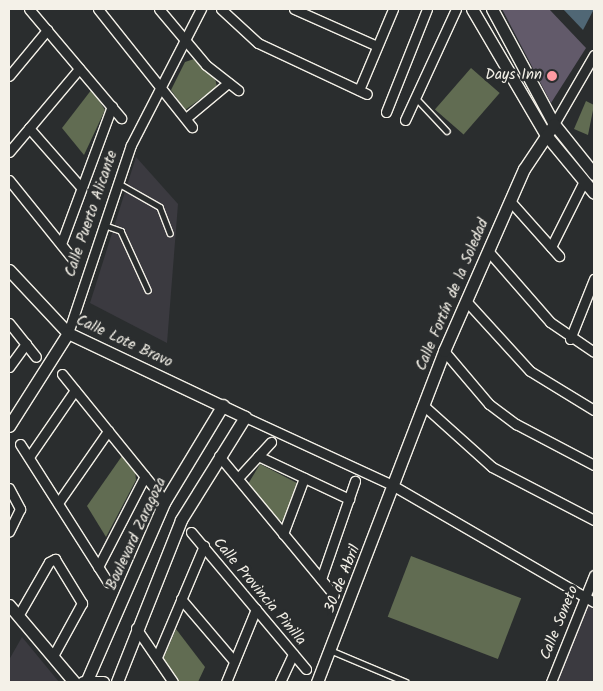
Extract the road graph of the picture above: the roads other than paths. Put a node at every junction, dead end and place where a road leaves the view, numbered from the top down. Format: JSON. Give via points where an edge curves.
{"nodes":[{"id":1,"x":29,"y":9,"type":"edge"},
{"id":2,"x":98,"y":9,"type":"edge"},
{"id":3,"x":158,"y":9,"type":"edge"},
{"id":4,"x":201,"y":9,"type":"edge"},
{"id":5,"x":221,"y":9,"type":"edge"},
{"id":6,"x":294,"y":9,"type":"edge"},
{"id":7,"x":393,"y":9,"type":"edge"},
{"id":8,"x":427,"y":9,"type":"edge"},
{"id":9,"x":456,"y":9,"type":"edge"},
{"id":10,"x":472,"y":9,"type":"edge"},
{"id":11,"x":492,"y":9,"type":"edge"},
{"id":12,"x":47,"y":30,"type":"junction"},
{"id":13,"x":187,"y":41,"type":"junction"},
{"id":14,"x":377,"y":46,"type":"junction"},
{"id":15,"x":594,"y":55,"type":"edge"},
{"id":16,"x":79,"y":69,"type":"junction"},
{"id":17,"x":9,"y":76,"type":"edge"},
{"id":18,"x":228,"y":83,"type":"junction"},
{"id":19,"x":162,"y":90,"type":"junction"},
{"id":20,"x":238,"y":90,"type":"dead end"},
{"id":21,"x":415,"y":97,"type":"junction"},
{"id":22,"x":112,"y":106,"type":"junction"},
{"id":23,"x":386,"y":112,"type":"dead end"},
{"id":24,"x":121,"y":118,"type":"dead end"},
{"id":25,"x":186,"y":118,"type":"junction"},
{"id":26,"x":405,"y":120,"type":"dead end"},
{"id":27,"x":554,"y":124,"type":"junction"},
{"id":28,"x":192,"y":127,"type":"dead end"},
{"id":29,"x":29,"y":128,"type":"junction"},
{"id":30,"x":447,"y":131,"type":"dead end"},
{"id":31,"x":546,"y":135,"type":"junction"},
{"id":32,"x":9,"y":152,"type":"edge"},
{"id":33,"x":594,"y":174,"type":"edge"},
{"id":34,"x":9,"y":180,"type":"edge"},
{"id":35,"x":584,"y":181,"type":"junction"},
{"id":36,"x":118,"y":183,"type":"junction"},
{"id":37,"x":80,"y":186,"type":"junction"},
{"id":38,"x":594,"y":193,"type":"edge"},
{"id":39,"x":510,"y":201,"type":"junction"},
{"id":40,"x":104,"y":224,"type":"junction"},
{"id":41,"x":170,"y":233,"type":"dead end"},
{"id":42,"x":60,"y":244,"type":"junction"},
{"id":43,"x":550,"y":247,"type":"junction"},
{"id":44,"x":489,"y":252,"type":"junction"},
{"id":45,"x":559,"y":256,"type":"dead end"},
{"id":46,"x":72,"y":258,"type":"dead end"},
{"id":47,"x":9,"y":270,"type":"edge"},
{"id":48,"x":594,"y":279,"type":"edge"},
{"id":49,"x":148,"y":290,"type":"dead end"},
{"id":50,"x":467,"y":302,"type":"junction"},
{"id":51,"x":9,"y":323,"type":"edge"},
{"id":52,"x":68,"y":333,"type":"junction"},
{"id":53,"x":570,"y":339,"type":"junction"},
{"id":54,"x":26,"y":344,"type":"junction"},
{"id":55,"x":444,"y":351,"type":"junction"},
{"id":56,"x":594,"y":352,"type":"edge"},
{"id":57,"x":36,"y":357,"type":"dead end"},
{"id":58,"x":9,"y":367,"type":"edge"},
{"id":59,"x":62,"y":374,"type":"dead end"},
{"id":60,"x":75,"y":390,"type":"junction"},
{"id":61,"x":223,"y":405,"type":"junction"},
{"id":62,"x":423,"y":405,"type":"junction"},
{"id":63,"x":594,"y":410,"type":"edge"},
{"id":64,"x":245,"y":417,"type":"junction"},
{"id":65,"x":9,"y":426,"type":"edge"},
{"id":66,"x":108,"y":431,"type":"junction"},
{"id":67,"x":271,"y":442,"type":"dead end"},
{"id":68,"x":20,"y":444,"type":"dead end"},
{"id":69,"x":219,"y":456,"type":"junction"},
{"id":70,"x":258,"y":456,"type":"junction"},
{"id":71,"x":29,"y":457,"type":"junction"},
{"id":72,"x":594,"y":465,"type":"edge"},
{"id":73,"x":145,"y":476,"type":"junction"},
{"id":74,"x":238,"y":478,"type":"junction"},
{"id":75,"x":304,"y":478,"type":"junction"},
{"id":76,"x":355,"y":481,"type":"dead end"},
{"id":77,"x":392,"y":485,"type":"junction"},
{"id":78,"x":9,"y":488,"type":"edge"},
{"id":79,"x":349,"y":499,"type":"junction"},
{"id":80,"x":165,"y":501,"type":"junction"},
{"id":81,"x":58,"y":503,"type":"junction"},
{"id":82,"x":594,"y":520,"type":"edge"},
{"id":83,"x":9,"y":532,"type":"edge"},
{"id":84,"x":191,"y":532,"type":"dead end"},
{"id":85,"x":283,"y":534,"type":"junction"},
{"id":86,"x":204,"y":546,"type":"junction"},
{"id":87,"x":98,"y":567,"type":"junction"},
{"id":88,"x":594,"y":575,"type":"edge"},
{"id":89,"x":321,"y":579,"type":"junction"},
{"id":90,"x":108,"y":582,"type":"dead end"},
{"id":91,"x":334,"y":595,"type":"dead end"},
{"id":92,"x":584,"y":597,"type":"junction"},
{"id":93,"x":182,"y":599,"type":"junction"},
{"id":94,"x":594,"y":602,"type":"edge"},
{"id":95,"x":9,"y":605,"type":"edge"},
{"id":96,"x":256,"y":610,"type":"junction"},
{"id":97,"x":18,"y":616,"type":"junction"},
{"id":98,"x":136,"y":628,"type":"junction"},
{"id":99,"x":330,"y":650,"type":"junction"},
{"id":100,"x":293,"y":654,"type":"junction"},
{"id":101,"x":53,"y":656,"type":"junction"},
{"id":102,"x":157,"y":657,"type":"junction"},
{"id":103,"x":234,"y":661,"type":"junction"},
{"id":104,"x":306,"y":669,"type":"dead end"},
{"id":105,"x":85,"y":681,"type":"edge"},
{"id":106,"x":74,"y":682,"type":"edge"},
{"id":107,"x":103,"y":682,"type":"edge"},
{"id":108,"x":117,"y":682,"type":"edge"},
{"id":109,"x":173,"y":682,"type":"edge"},
{"id":110,"x":226,"y":682,"type":"edge"},
{"id":111,"x":280,"y":682,"type":"edge"},
{"id":112,"x":317,"y":682,"type":"edge"},
{"id":113,"x":406,"y":682,"type":"edge"},
{"id":114,"x":551,"y":682,"type":"edge"}],
"edges":[{"from":1,"to":12,"type":"street"},
{"from":2,"to":19,"type":"street"},
{"from":3,"to":13,"type":"street"},
{"from":4,"to":13,"type":"street","name":"Calle Puerto Alicante"},
{"from":5,"to":14,"type":"street","via":[[258,43],[363,92]]},
{"from":6,"to":14,"type":"street"},
{"from":7,"to":14,"type":"street"},
{"from":8,"to":23,"type":"street"},
{"from":9,"to":21,"type":"street"},
{"from":10,"to":31,"type":"street"},
{"from":11,"to":27,"type":"street"},
{"from":12,"to":16,"type":"street"},
{"from":12,"to":17,"type":"street"},
{"from":13,"to":18,"type":"street"},
{"from":13,"to":19,"type":"street","name":"Calle Puerto Alicante"},
{"from":15,"to":27,"type":"street"},
{"from":16,"to":22,"type":"street"},
{"from":16,"to":29,"type":"street"},
{"from":18,"to":20,"type":"street"},
{"from":18,"to":25,"type":"street"},
{"from":19,"to":25,"type":"street"},
{"from":19,"to":36,"type":"street","name":"Calle Puerto Alicante","via":[[131,145]]},
{"from":21,"to":26,"type":"street"},
{"from":21,"to":30,"type":"lane"},
{"from":22,"to":24,"type":"street"},
{"from":22,"to":37,"type":"street"},
{"from":25,"to":28,"type":"street"},
{"from":27,"to":31,"type":"street","name":"Calle Fortín de la Soledad"},
{"from":27,"to":33,"type":"street"},
{"from":29,"to":32,"type":"street"},
{"from":29,"to":37,"type":"street"},
{"from":31,"to":35,"type":"street"},
{"from":31,"to":39,"type":"street","name":"Calle Fortín de la Soledad"},
{"from":34,"to":42,"type":"street"},
{"from":35,"to":38,"type":"street"},
{"from":35,"to":43,"type":"street"},
{"from":36,"to":40,"type":"street","name":"Calle Puerto Alicante"},
{"from":36,"to":41,"type":"lane","via":[[160,207]]},
{"from":37,"to":42,"type":"street"},
{"from":39,"to":43,"type":"street"},
{"from":39,"to":44,"type":"street","name":"Calle Fortín de la Soledad"},
{"from":40,"to":49,"type":"lane","via":[[122,232]]},
{"from":40,"to":52,"type":"street","name":"Calle Puerto Alicante"},
{"from":42,"to":46,"type":"street"},
{"from":43,"to":45,"type":"street"},
{"from":44,"to":50,"type":"street","name":"Calle Fortín de la Soledad"},
{"from":44,"to":53,"type":"street"},
{"from":47,"to":52,"type":"street","name":"Calle Lote Bravo"},
{"from":48,"to":53,"type":"street"},
{"from":50,"to":55,"type":"street","name":"Calle Fortín de la Soledad"},
{"from":50,"to":63,"type":"street","via":[[530,371]]},
{"from":51,"to":54,"type":"street"},
{"from":52,"to":61,"type":"street","name":"Calle Lote Bravo"},
{"from":52,"to":65,"type":"street","name":"Calle Puerto Alicante"},
{"from":53,"to":56,"type":"street"},
{"from":54,"to":57,"type":"street"},
{"from":54,"to":58,"type":"street"},
{"from":55,"to":62,"type":"street","name":"Calle Fortín de la Soledad"},
{"from":55,"to":72,"type":"street","via":[[489,404]]},
{"from":59,"to":60,"type":"street"},
{"from":60,"to":66,"type":"street"},
{"from":60,"to":71,"type":"street"},
{"from":61,"to":64,"type":"street","name":"Calle Lote Bravo"},
{"from":61,"to":80,"type":"street","name":"Boulevard Zaragoza"},
{"from":62,"to":77,"type":"street","name":"Calle Fortín de la Soledad"},
{"from":62,"to":82,"type":"street","via":[[492,467]]},
{"from":64,"to":69,"type":"street"},
{"from":64,"to":77,"type":"street"},
{"from":66,"to":73,"type":"street"},
{"from":66,"to":81,"type":"street"},
{"from":67,"to":70,"type":"street"},
{"from":68,"to":71,"type":"street"},
{"from":69,"to":74,"type":"street"},
{"from":69,"to":98,"type":"street","via":[[181,520]]},
{"from":70,"to":74,"type":"street"},
{"from":70,"to":75,"type":"street"},
{"from":71,"to":81,"type":"street"},
{"from":73,"to":80,"type":"street"},
{"from":73,"to":87,"type":"street"},
{"from":74,"to":85,"type":"street"},
{"from":75,"to":79,"type":"street"},
{"from":75,"to":85,"type":"street"},
{"from":76,"to":79,"type":"street"},
{"from":77,"to":92,"type":"street"},
{"from":77,"to":99,"type":"street","name":"30 de Abril"},
{"from":78,"to":83,"type":"street","via":[[20,509]]},
{"from":79,"to":89,"type":"street"},
{"from":80,"to":105,"type":"street","name":"Boulevard Zaragoza"},
{"from":81,"to":87,"type":"street"},
{"from":84,"to":86,"type":"street","name":"Calle Provincia Pinilla"},
{"from":85,"to":89,"type":"street"},
{"from":86,"to":93,"type":"street"},
{"from":86,"to":96,"type":"street","name":"Calle Provincia Pinilla"},
{"from":87,"to":90,"type":"street"},
{"from":88,"to":92,"type":"street","name":"Calle Soneto"},
{"from":89,"to":91,"type":"street"},
{"from":92,"to":94,"type":"street"},
{"from":92,"to":114,"type":"street","name":"Calle Soneto"},
{"from":93,"to":102,"type":"street"},
{"from":93,"to":103,"type":"street"},
{"from":95,"to":97,"type":"street"},
{"from":96,"to":100,"type":"street","name":"Calle Provincia Pinilla"},
{"from":96,"to":103,"type":"street"},
{"from":97,"to":101,"type":"street"},
{"from":97,"to":101,"type":"street","via":[[49,562],[55,559],[82,603]]},
{"from":98,"to":102,"type":"street"},
{"from":98,"to":108,"type":"street"},
{"from":99,"to":112,"type":"street","name":"30 de Abril"},
{"from":99,"to":113,"type":"lane"},
{"from":100,"to":104,"type":"street","name":"Calle Provincia Pinilla"},
{"from":100,"to":111,"type":"street"},
{"from":101,"to":106,"type":"street"},
{"from":102,"to":109,"type":"street"},
{"from":103,"to":110,"type":"street"},
{"from":105,"to":107,"type":"street"}]}
